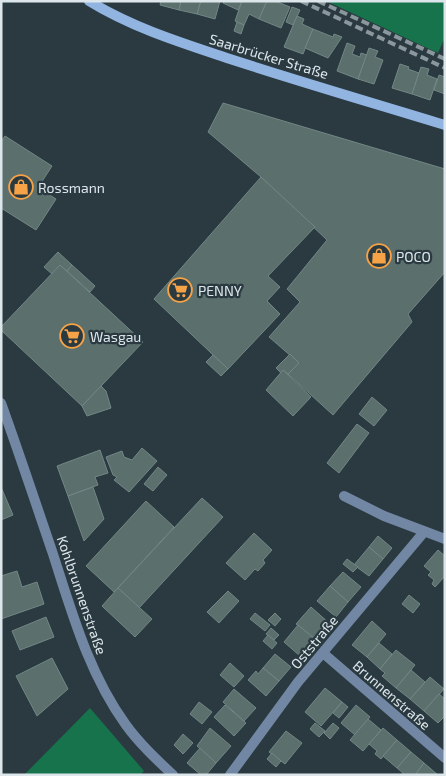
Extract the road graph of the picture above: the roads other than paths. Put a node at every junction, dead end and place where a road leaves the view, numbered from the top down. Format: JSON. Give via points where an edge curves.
{"nodes":[{"id":1,"x":89,"y":1,"type":"edge"},
{"id":2,"x":445,"y":125,"type":"edge"},
{"id":3,"x":1,"y":403,"type":"edge"},
{"id":4,"x":344,"y":496,"type":"dead end"},
{"id":5,"x":424,"y":532,"type":"junction"},
{"id":6,"x":445,"y":539,"type":"edge"},
{"id":7,"x":323,"y":653,"type":"junction"},
{"id":8,"x":445,"y":758,"type":"edge"},
{"id":9,"x":173,"y":775,"type":"edge"},
{"id":10,"x":230,"y":775,"type":"edge"}],
"edges":[{"from":1,"to":2,"type":"street","name":"Saarbrücker Straße","via":[[111,15],[176,41]]},
{"from":3,"to":9,"type":"street","name":"Kohlbrunnenstraße","via":[[79,634],[96,675],[126,726]]},
{"from":4,"to":5,"type":"street"},
{"from":5,"to":6,"type":"street"},
{"from":5,"to":7,"type":"street","name":"Oststraße"},
{"from":7,"to":8,"type":"street","name":"Brunnenstraße"},
{"from":7,"to":10,"type":"street","name":"Oststraße"}]}
